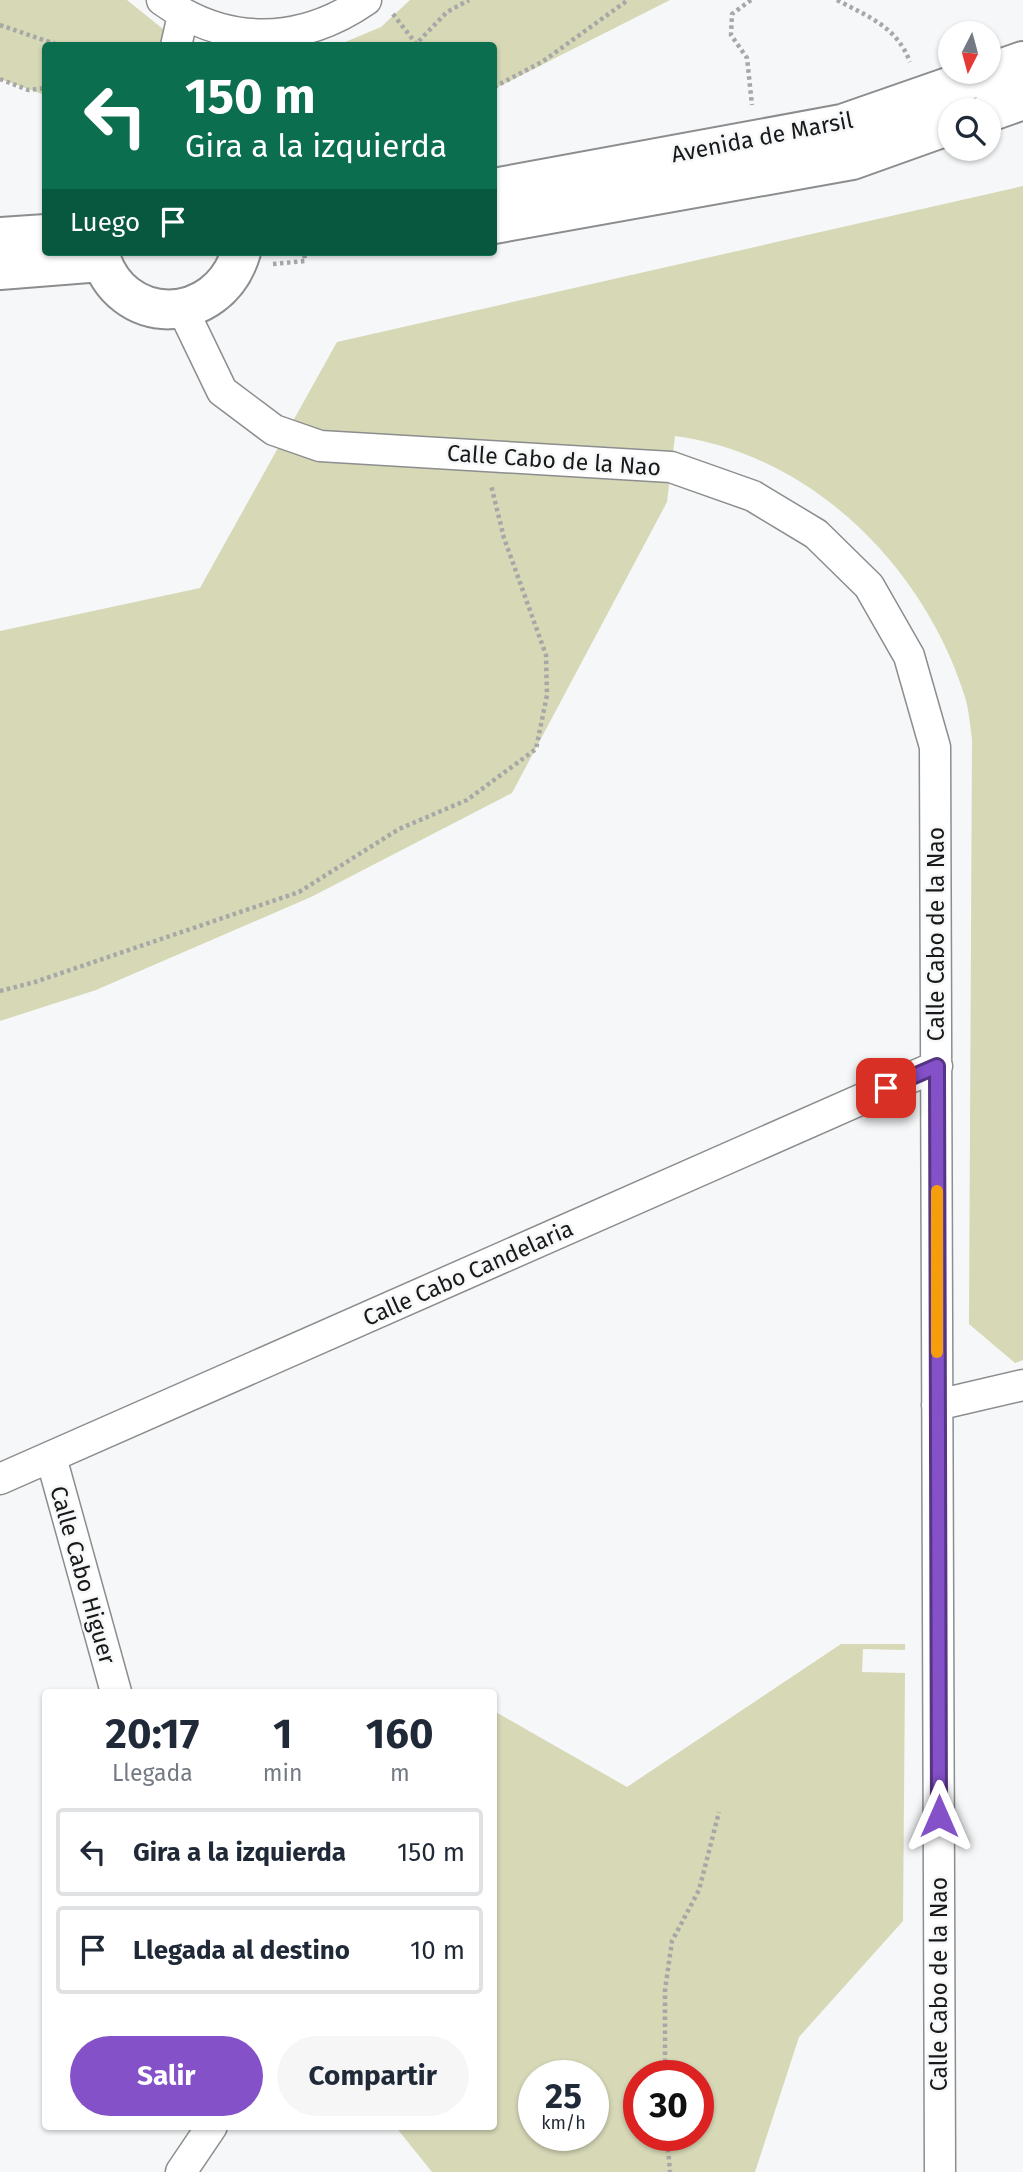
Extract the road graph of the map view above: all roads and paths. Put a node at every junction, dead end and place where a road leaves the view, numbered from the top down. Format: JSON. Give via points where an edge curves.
{"nodes":[{"id":1,"x":469,"y":0,"type":"edge"},
{"id":2,"x":628,"y":0,"type":"edge"},
{"id":3,"x":751,"y":0,"type":"edge"},
{"id":4,"x":837,"y":0,"type":"edge"},
{"id":5,"x":377,"y":4,"type":"edge"},
{"id":6,"x":173,"y":8,"type":"edge"},
{"id":7,"x":0,"y":25,"type":"edge"},
{"id":8,"x":49,"y":42,"type":"edge"},
{"id":9,"x":176,"y":42,"type":"edge"},
{"id":10,"x":414,"y":42,"type":"edge"},
{"id":11,"x":420,"y":42,"type":"edge"},
{"id":12,"x":1023,"y":61,"type":"edge"},
{"id":13,"x":0,"y":79,"type":"edge"},
{"id":14,"x":497,"y":86,"type":"edge"},
{"id":15,"x":42,"y":88,"type":"edge"},
{"id":16,"x":922,"y":96,"type":"junction"},
{"id":17,"x":1023,"y":100,"type":"edge"},
{"id":18,"x":1001,"y":108,"type":"edge"},
{"id":19,"x":938,"y":129,"type":"edge"},
{"id":20,"x":752,"y":141,"type":"junction"},
{"id":21,"x":497,"y":187,"type":"edge"},
{"id":22,"x":497,"y":223,"type":"edge"},
{"id":23,"x":42,"y":233,"type":"edge"},
{"id":24,"x":0,"y":237,"type":"edge"},
{"id":25,"x":304,"y":256,"type":"edge"},
{"id":26,"x":100,"y":257,"type":"edge"},
{"id":27,"x":252,"y":261,"type":"edge"},
{"id":28,"x":0,"y":270,"type":"edge"},
{"id":29,"x":182,"y":308,"type":"junction"},
{"id":30,"x":494,"y":456,"type":"junction"},
{"id":31,"x":0,"y":991,"type":"edge"},
{"id":32,"x":937,"y":1066,"type":"junction"},
{"id":33,"x":1023,"y":1385,"type":"edge"},
{"id":34,"x":937,"y":1405,"type":"junction"},
{"id":35,"x":51,"y":1457,"type":"junction"},
{"id":36,"x":0,"y":1479,"type":"edge"},
{"id":37,"x":115,"y":1689,"type":"edge"},
{"id":38,"x":719,"y":1812,"type":"dead end"},
{"id":39,"x":665,"y":2060,"type":"edge"},
{"id":40,"x":209,"y":2130,"type":"edge"},
{"id":41,"x":668,"y":2151,"type":"edge"},
{"id":42,"x":181,"y":2172,"type":"edge"},
{"id":43,"x":670,"y":2172,"type":"edge"},
{"id":44,"x":940,"y":2172,"type":"edge"}],
"edges":[{"from":1,"to":11,"type":"path","via":[[447,12]]},
{"from":2,"to":14,"type":"path","via":[[542,62]]},
{"from":3,"to":20,"type":"path","via":[[732,14],[731,35],[747,58]]},
{"from":4,"to":16,"type":"path","via":[[888,27],[904,45]]},
{"from":5,"to":6,"type":"street","via":[[303,31],[262,35],[222,30]]},
{"from":5,"to":10,"type":"path"},
{"from":6,"to":9,"type":"street"},
{"from":7,"to":8,"type":"path"},
{"from":12,"to":16,"type":"street","name":"Avenida de Marsil"},
{"from":13,"to":15,"type":"path","via":[[28,89]]},
{"from":16,"to":20,"type":"street","name":"Avenida de Marsil","via":[[842,124]]},
{"from":17,"to":18,"type":"street"},
{"from":19,"to":22,"type":"street","name":"Avenida de Marsil","via":[[852,160]]},
{"from":20,"to":21,"type":"street","name":"Avenida de Marsil"},
{"from":23,"to":24,"type":"street"},
{"from":25,"to":27,"type":"path","via":[[305,261],[272,265]]},
{"from":26,"to":28,"type":"street"},
{"from":26,"to":29,"type":"street","via":[[115,286],[133,300],[155,309]]},
{"from":27,"to":29,"type":"street","via":[[236,267],[220,290],[201,303]]},
{"from":29,"to":30,"type":"street","name":"Calle Cabo de la Nao","via":[[222,391],[274,430],[320,446]]},
{"from":30,"to":31,"type":"path","via":[[490,489],[546,655],[547,695],[536,749],[467,800],[399,829],[299,892]]},
{"from":30,"to":32,"type":"street","name":"Calle Cabo de la Nao","via":[[671,467],[763,502],[816,534],[869,586],[909,656],[935,747]]},
{"from":32,"to":34,"type":"street","name":"Calle Cabo de la Nao"},
{"from":32,"to":35,"type":"street","name":"Calle Cabo Candelaria"},
{"from":33,"to":34,"type":"street"},
{"from":34,"to":44,"type":"street","name":"Calle Cabo de la Nao"},
{"from":35,"to":36,"type":"street","name":"Calle Cabo Candelaria"},
{"from":35,"to":37,"type":"street","name":"Calle Cabo Higuer"},
{"from":38,"to":39,"type":"path","via":[[699,1891],[672,1941],[664,1990]]},
{"from":40,"to":42,"type":"street"},
{"from":41,"to":43,"type":"path"}]}
